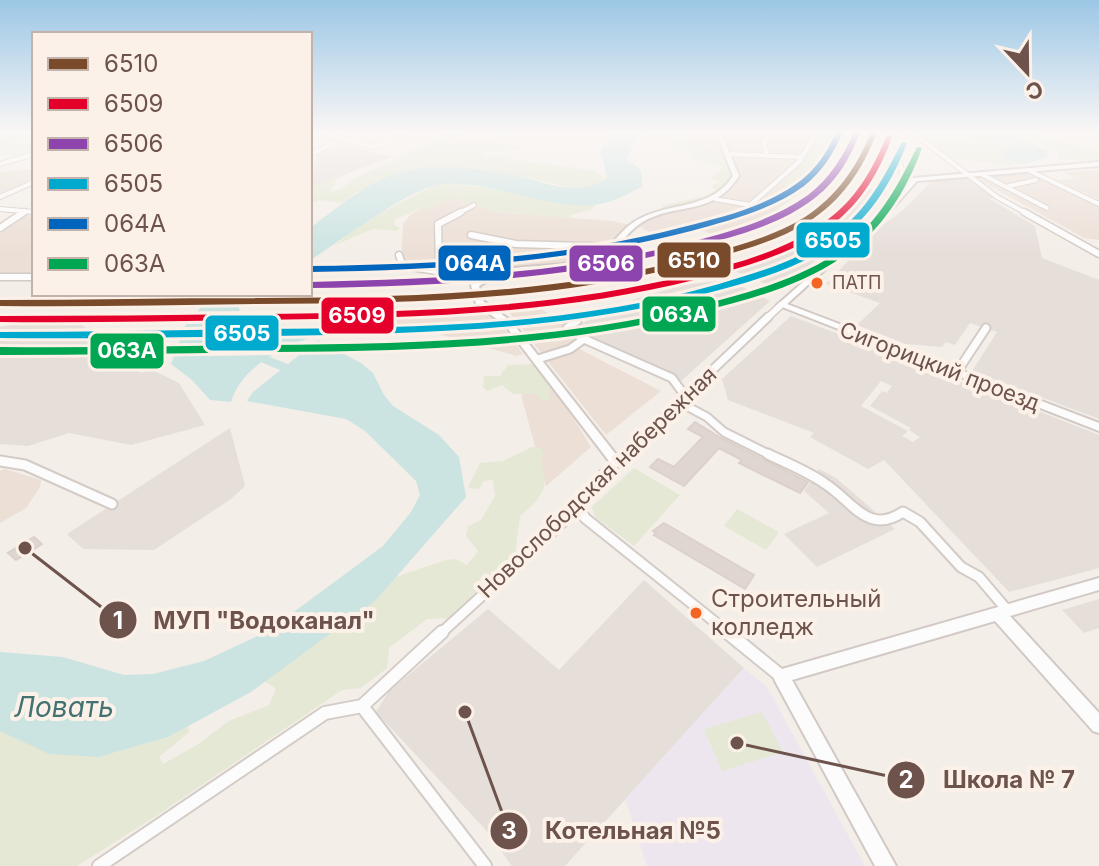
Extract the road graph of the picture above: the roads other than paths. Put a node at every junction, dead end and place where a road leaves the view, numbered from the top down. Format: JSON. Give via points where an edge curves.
{"nodes":[{"id":1,"x":734,"y":172,"type":"edge"},
{"id":2,"x":788,"y":172,"type":"edge"},
{"id":3,"x":902,"y":172,"type":"edge"},
{"id":4,"x":1000,"y":172,"type":"edge"},
{"id":5,"x":1033,"y":172,"type":"edge"},
{"id":6,"x":966,"y":174,"type":"junction"},
{"id":7,"x":981,"y":174,"type":"junction"},
{"id":8,"x":1036,"y":180,"type":"dead end"},
{"id":9,"x":32,"y":183,"type":"edge"},
{"id":10,"x":1009,"y":186,"type":"junction"},
{"id":11,"x":907,"y":188,"type":"junction"},
{"id":12,"x":0,"y":197,"type":"edge"},
{"id":13,"x":715,"y":199,"type":"junction"},
{"id":14,"x":1099,"y":204,"type":"edge"},
{"id":15,"x":474,"y":205,"type":"dead end"},
{"id":16,"x":1047,"y":208,"type":"dead end"},
{"id":17,"x":0,"y":209,"type":"edge"},
{"id":18,"x":24,"y":212,"type":"junction"},
{"id":19,"x":32,"y":212,"type":"edge"},
{"id":20,"x":0,"y":228,"type":"edge"},
{"id":21,"x":471,"y":235,"type":"dead end"},
{"id":22,"x":617,"y":247,"type":"junction"},
{"id":23,"x":1099,"y":254,"type":"edge"},
{"id":24,"x":399,"y":255,"type":"dead end"},
{"id":25,"x":442,"y":269,"type":"junction"},
{"id":26,"x":0,"y":277,"type":"edge"},
{"id":27,"x":32,"y":277,"type":"edge"},
{"id":28,"x":483,"y":278,"type":"junction"},
{"id":29,"x":781,"y":305,"type":"junction"},
{"id":30,"x":577,"y":321,"type":"dead end"},
{"id":31,"x":986,"y":328,"type":"dead end"},
{"id":32,"x":584,"y":339,"type":"junction"},
{"id":33,"x":538,"y":359,"type":"junction"},
{"id":34,"x":957,"y":372,"type":"junction"},
{"id":35,"x":682,"y":399,"type":"junction"},
{"id":36,"x":1099,"y":427,"type":"edge"},
{"id":37,"x":0,"y":461,"type":"edge"},
{"id":38,"x":616,"y":462,"type":"junction"},
{"id":39,"x":112,"y":504,"type":"dead end"},
{"id":40,"x":579,"y":507,"type":"junction"},
{"id":41,"x":1099,"y":584,"type":"edge"},
{"id":42,"x":1002,"y":612,"type":"junction"},
{"id":43,"x":781,"y":676,"type":"junction"},
{"id":44,"x":362,"y":706,"type":"junction"},
{"id":45,"x":1099,"y":725,"type":"edge"},
{"id":46,"x":99,"y":866,"type":"edge"},
{"id":47,"x":485,"y":866,"type":"edge"},
{"id":48,"x":886,"y":866,"type":"edge"}],
"edges":[{"from":1,"to":13,"type":"street","via":[[736,178]]},
{"from":2,"to":13,"type":"street","via":[[750,205]]},
{"from":3,"to":11,"type":"street","via":[[901,185]]},
{"from":4,"to":7,"type":"street","name":"Новослободская набережная"},
{"from":5,"to":14,"type":"street"},
{"from":6,"to":7,"type":"street","name":"Новослободская набережная"},
{"from":6,"to":11,"type":"street","name":"Новослободская набережная","via":[[921,177]]},
{"from":6,"to":23,"type":"street"},
{"from":7,"to":10,"type":"street"},
{"from":8,"to":10,"type":"street"},
{"from":9,"to":12,"type":"street"},
{"from":10,"to":16,"type":"street"},
{"from":11,"to":29,"type":"street","name":"Новослободская набережная"},
{"from":13,"to":22,"type":"street","via":[[644,218]]},
{"from":15,"to":25,"type":"street","via":[[438,224]]},
{"from":17,"to":18,"type":"street"},
{"from":18,"to":19,"type":"street"},
{"from":18,"to":20,"type":"street"},
{"from":21,"to":22,"type":"street","via":[[516,244]]},
{"from":22,"to":28,"type":"street","via":[[587,262]]},
{"from":24,"to":25,"type":"street","via":[[402,264],[411,267]]},
{"from":25,"to":28,"type":"street"},
{"from":26,"to":27,"type":"street"},
{"from":28,"to":33,"type":"street","via":[[475,285],[476,296]]},
{"from":29,"to":34,"type":"street","name":"Сигорицкий проезд"},
{"from":29,"to":35,"type":"street","name":"Новослободская набережная"},
{"from":30,"to":32,"type":"street","via":[[567,328]]},
{"from":31,"to":34,"type":"street"},
{"from":32,"to":33,"type":"street"},
{"from":32,"to":35,"type":"street","via":[[672,378]]},
{"from":33,"to":38,"type":"street"},
{"from":34,"to":36,"type":"street","name":"Сигорицкий проезд"},
{"from":35,"to":38,"type":"street","name":"Новослободская набережная"},
{"from":35,"to":42,"type":"street","via":[[724,432],[825,483],[865,517],[891,520],[903,512],[920,522],[961,567],[979,577]]},
{"from":37,"to":39,"type":"street","via":[[25,465]]},
{"from":38,"to":40,"type":"street","name":"Новослободская набережная","via":[[582,496]]},
{"from":40,"to":43,"type":"street","via":[[585,518]]},
{"from":40,"to":44,"type":"street","name":"Новослободская набережная"},
{"from":41,"to":42,"type":"street"},
{"from":42,"to":43,"type":"street"},
{"from":42,"to":45,"type":"street"},
{"from":43,"to":48,"type":"street"},
{"from":44,"to":46,"type":"street","via":[[325,713]]},
{"from":44,"to":47,"type":"street"}]}
